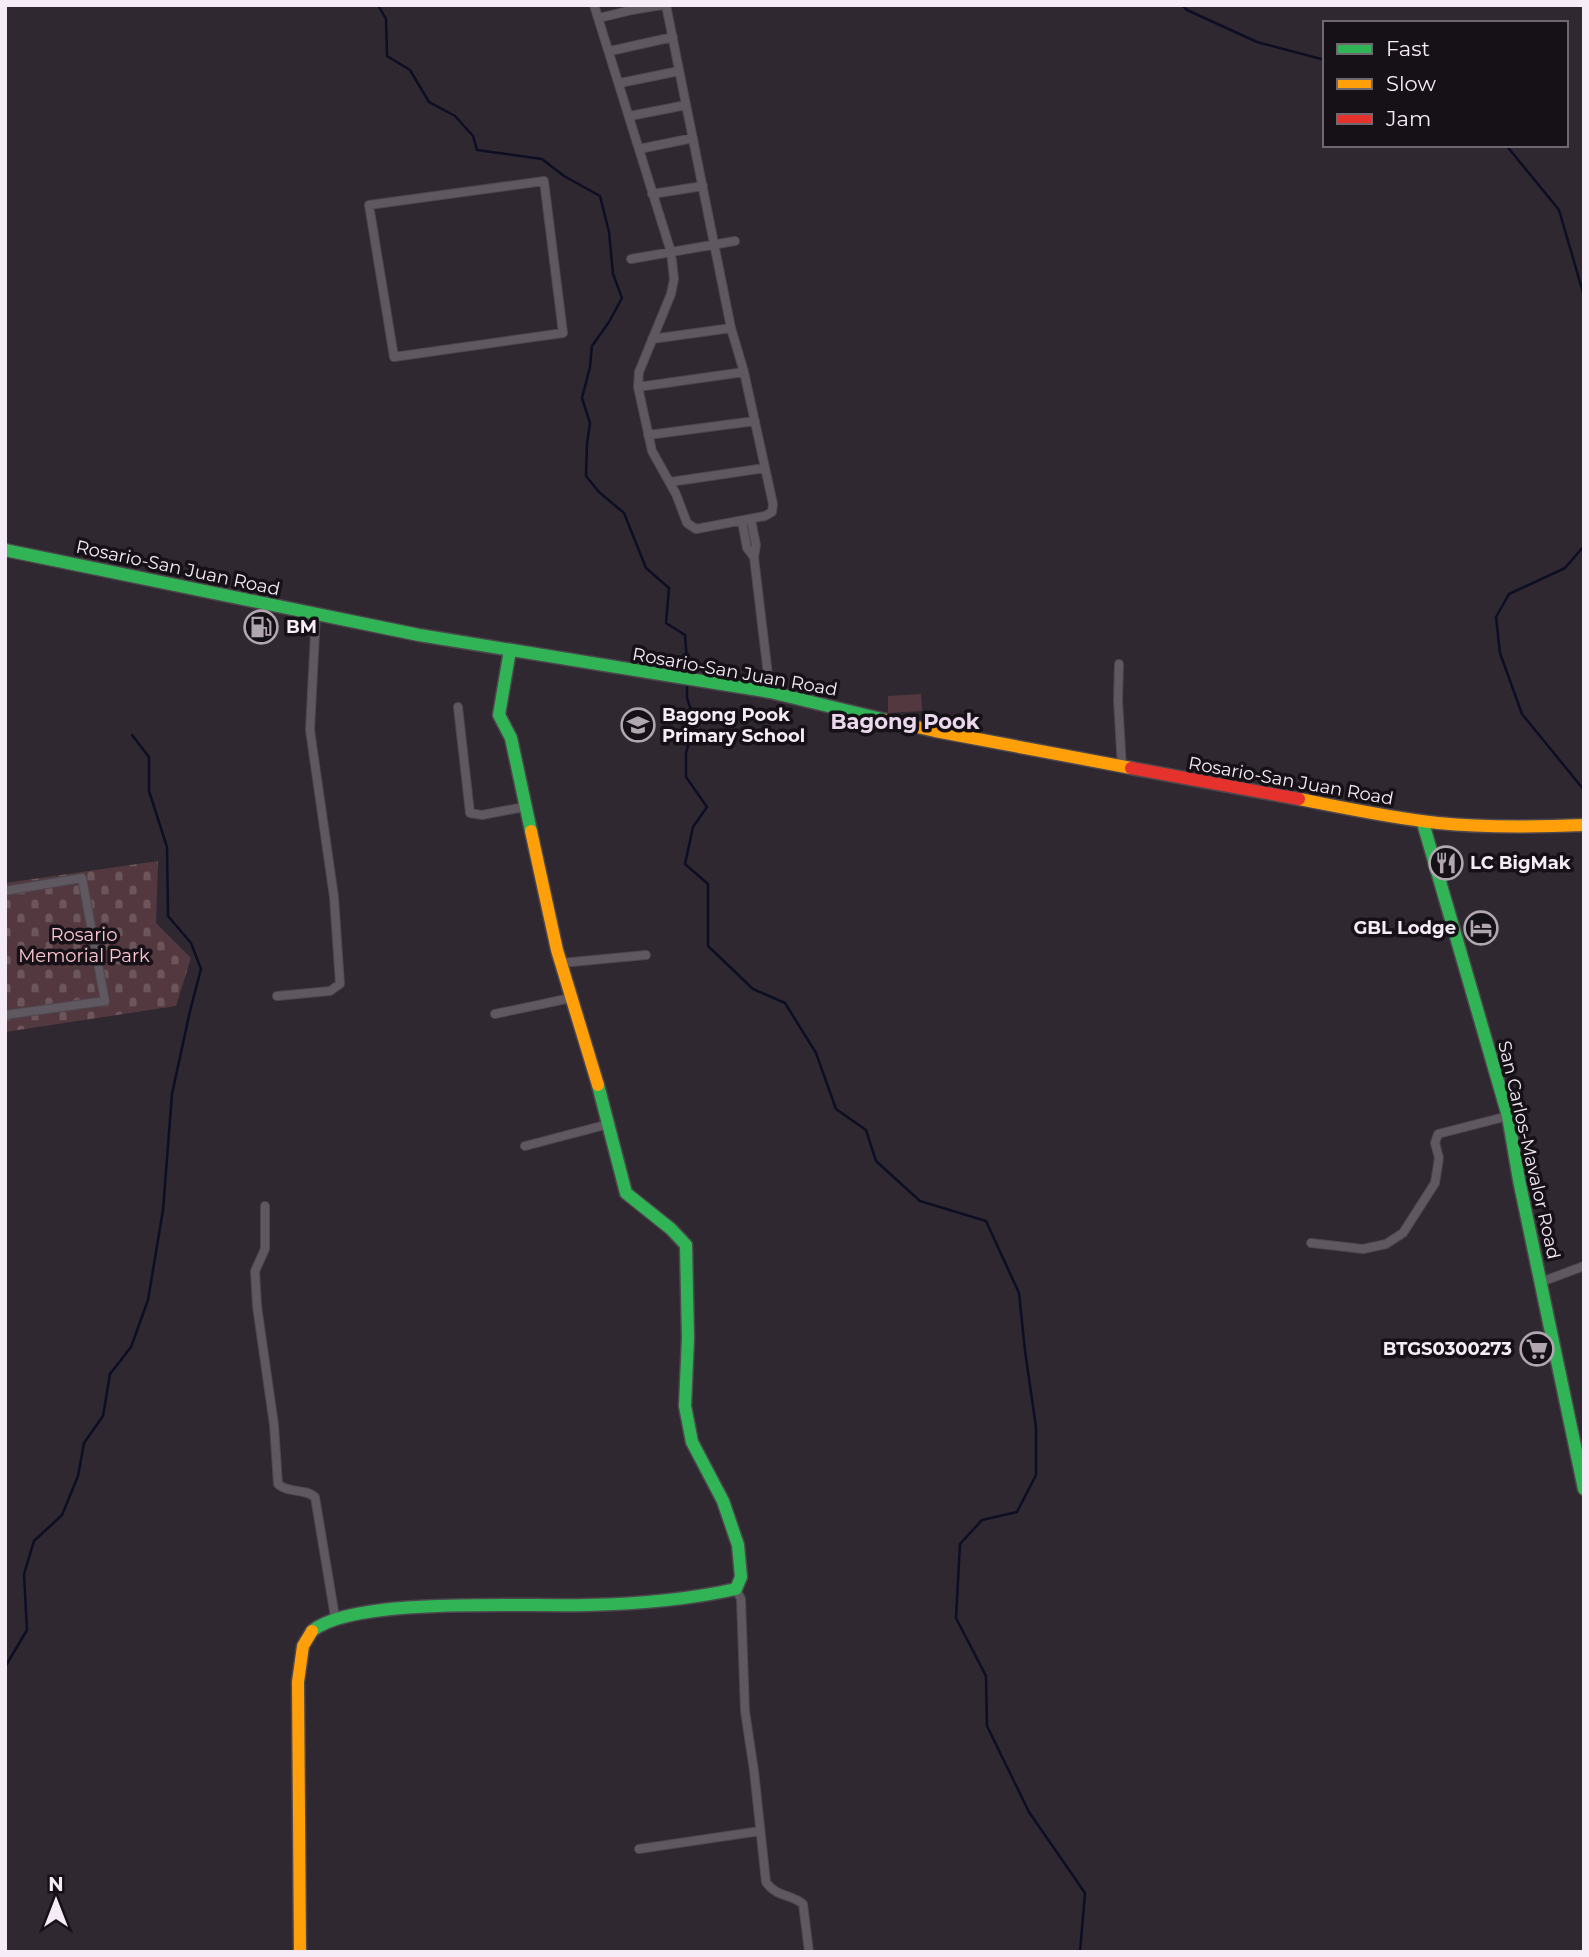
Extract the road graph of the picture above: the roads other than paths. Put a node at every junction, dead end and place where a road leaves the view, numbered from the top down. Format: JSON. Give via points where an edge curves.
{"nodes":[{"id":1,"x":594,"y":5,"type":"edge"},
{"id":2,"x":664,"y":5,"type":"edge"},
{"id":3,"x":631,"y":7,"type":"edge"},
{"id":4,"x":599,"y":18,"type":"junction"},
{"id":5,"x":673,"y":37,"type":"junction"},
{"id":6,"x":610,"y":51,"type":"junction"},
{"id":7,"x":679,"y":71,"type":"junction"},
{"id":8,"x":620,"y":83,"type":"junction"},
{"id":9,"x":686,"y":105,"type":"junction"},
{"id":10,"x":630,"y":116,"type":"junction"},
{"id":11,"x":693,"y":138,"type":"junction"},
{"id":12,"x":639,"y":149,"type":"junction"},
{"id":13,"x":703,"y":186,"type":"junction"},
{"id":14,"x":652,"y":194,"type":"junction"},
{"id":15,"x":369,"y":205,"type":"joint"},
{"id":16,"x":735,"y":241,"type":"dead end"},
{"id":17,"x":716,"y":244,"type":"junction"},
{"id":18,"x":671,"y":252,"type":"junction"},
{"id":19,"x":631,"y":259,"type":"dead end"},
{"id":20,"x":731,"y":328,"type":"junction"},
{"id":21,"x":652,"y":339,"type":"junction"},
{"id":22,"x":744,"y":372,"type":"junction"},
{"id":23,"x":638,"y":387,"type":"junction"},
{"id":24,"x":755,"y":421,"type":"junction"},
{"id":25,"x":648,"y":435,"type":"junction"},
{"id":26,"x":765,"y":468,"type":"junction"},
{"id":27,"x":670,"y":482,"type":"junction"},
{"id":28,"x":746,"y":521,"type":"junction"},
{"id":29,"x":5,"y":550,"type":"edge"},
{"id":30,"x":316,"y":614,"type":"junction"},
{"id":31,"x":510,"y":650,"type":"junction"},
{"id":32,"x":1119,"y":664,"type":"dead end"},
{"id":33,"x":770,"y":692,"type":"junction"},
{"id":34,"x":458,"y":707,"type":"dead end"},
{"id":35,"x":1122,"y":768,"type":"junction"},
{"id":36,"x":524,"y":807,"type":"junction"},
{"id":37,"x":1423,"y":823,"type":"junction"},
{"id":38,"x":1584,"y":825,"type":"edge"},
{"id":39,"x":5,"y":891,"type":"edge"},
{"id":40,"x":646,"y":954,"type":"dead end"},
{"id":41,"x":561,"y":963,"type":"junction"},
{"id":42,"x":277,"y":996,"type":"dead end"},
{"id":43,"x":571,"y":998,"type":"junction"},
{"id":44,"x":495,"y":1014,"type":"dead end"},
{"id":45,"x":5,"y":1015,"type":"edge"},
{"id":46,"x":1508,"y":1116,"type":"junction"},
{"id":47,"x":609,"y":1124,"type":"junction"},
{"id":48,"x":525,"y":1146,"type":"dead end"},
{"id":49,"x":265,"y":1206,"type":"dead end"},
{"id":50,"x":1311,"y":1243,"type":"dead end"},
{"id":51,"x":1584,"y":1266,"type":"edge"},
{"id":52,"x":1541,"y":1282,"type":"junction"},
{"id":53,"x":1584,"y":1489,"type":"edge"},
{"id":54,"x":736,"y":1589,"type":"junction"},
{"id":55,"x":335,"y":1617,"type":"junction"},
{"id":56,"x":760,"y":1831,"type":"junction"},
{"id":57,"x":639,"y":1849,"type":"dead end"},
{"id":58,"x":300,"y":1952,"type":"edge"},
{"id":59,"x":809,"y":1952,"type":"edge"}],
"edges":[{"from":1,"to":4,"type":"street"},
{"from":2,"to":3,"type":"street"},
{"from":2,"to":5,"type":"street"},
{"from":3,"to":4,"type":"street"},
{"from":4,"to":6,"type":"street"},
{"from":5,"to":6,"type":"street"},
{"from":5,"to":7,"type":"street"},
{"from":6,"to":8,"type":"street"},
{"from":7,"to":8,"type":"street"},
{"from":7,"to":9,"type":"street"},
{"from":8,"to":10,"type":"street"},
{"from":9,"to":10,"type":"street"},
{"from":9,"to":11,"type":"street"},
{"from":10,"to":12,"type":"street"},
{"from":11,"to":12,"type":"street"},
{"from":11,"to":13,"type":"street"},
{"from":12,"to":14,"type":"street"},
{"from":13,"to":14,"type":"street"},
{"from":13,"to":17,"type":"street"},
{"from":14,"to":18,"type":"street"},
{"from":15,"to":15,"type":"street","via":[[394,357],[563,333],[544,181]]},
{"from":16,"to":17,"type":"street"},
{"from":17,"to":18,"type":"street"},
{"from":17,"to":20,"type":"street"},
{"from":18,"to":19,"type":"street"},
{"from":18,"to":21,"type":"street","via":[[671,294]]},
{"from":20,"to":21,"type":"street"},
{"from":20,"to":22,"type":"street"},
{"from":21,"to":23,"type":"street"},
{"from":22,"to":23,"type":"street"},
{"from":22,"to":24,"type":"street"},
{"from":23,"to":25,"type":"street"},
{"from":24,"to":25,"type":"street"},
{"from":24,"to":26,"type":"street"},
{"from":25,"to":27,"type":"street"},
{"from":26,"to":27,"type":"street"},
{"from":26,"to":28,"type":"street","via":[[772,512]]},
{"from":27,"to":28,"type":"street","via":[[691,527]]},
{"from":28,"to":33,"type":"street","via":[[756,545]]},
{"from":29,"to":30,"type":"street","name":"Rosario-San Juan Road"},
{"from":30,"to":31,"type":"street","name":"Rosario-San Juan Road"},
{"from":30,"to":42,"type":"street","via":[[310,730],[334,897],[340,984],[330,991]]},
{"from":31,"to":33,"type":"street","name":"Rosario-San Juan Road"},
{"from":31,"to":36,"type":"street","via":[[499,715],[511,738]]},
{"from":32,"to":35,"type":"street"},
{"from":33,"to":35,"type":"street","name":"Rosario-San Juan Road","via":[[935,732]]},
{"from":34,"to":36,"type":"street","via":[[470,813]]},
{"from":35,"to":37,"type":"street","name":"Rosario-San Juan Road"},
{"from":36,"to":41,"type":"street"},
{"from":37,"to":38,"type":"street","name":"Rosario-San Juan Road","via":[[1531,828]]},
{"from":37,"to":46,"type":"street","name":"San Carlos-Mavalor Road"},
{"from":39,"to":45,"type":"street","via":[[82,878],[105,1001]]},
{"from":40,"to":41,"type":"street"},
{"from":41,"to":43,"type":"street"},
{"from":43,"to":44,"type":"street"},
{"from":43,"to":47,"type":"street"},
{"from":46,"to":50,"type":"street","via":[[1438,1134],[1435,1183],[1403,1233],[1386,1244],[1363,1249]]},
{"from":46,"to":52,"type":"street","name":"San Carlos-Mavalor Road"},
{"from":47,"to":48,"type":"street"},
{"from":47,"to":54,"type":"street","via":[[626,1193],[686,1245],[685,1406],[692,1442],[723,1501],[738,1545],[741,1577]]},
{"from":49,"to":55,"type":"street","via":[[265,1249],[255,1271],[278,1484],[316,1497]]},
{"from":51,"to":52,"type":"street"},
{"from":52,"to":53,"type":"street","name":"San Carlos-Mavalor Road"},
{"from":54,"to":55,"type":"street","via":[[590,1605],[423,1607]]},
{"from":54,"to":56,"type":"street","via":[[741,1599],[745,1711]]},
{"from":55,"to":58,"type":"street","via":[[314,1627],[300,1655]]},
{"from":56,"to":57,"type":"street"},
{"from":56,"to":59,"type":"street","via":[[766,1882],[772,1891],[803,1904]]}]}
